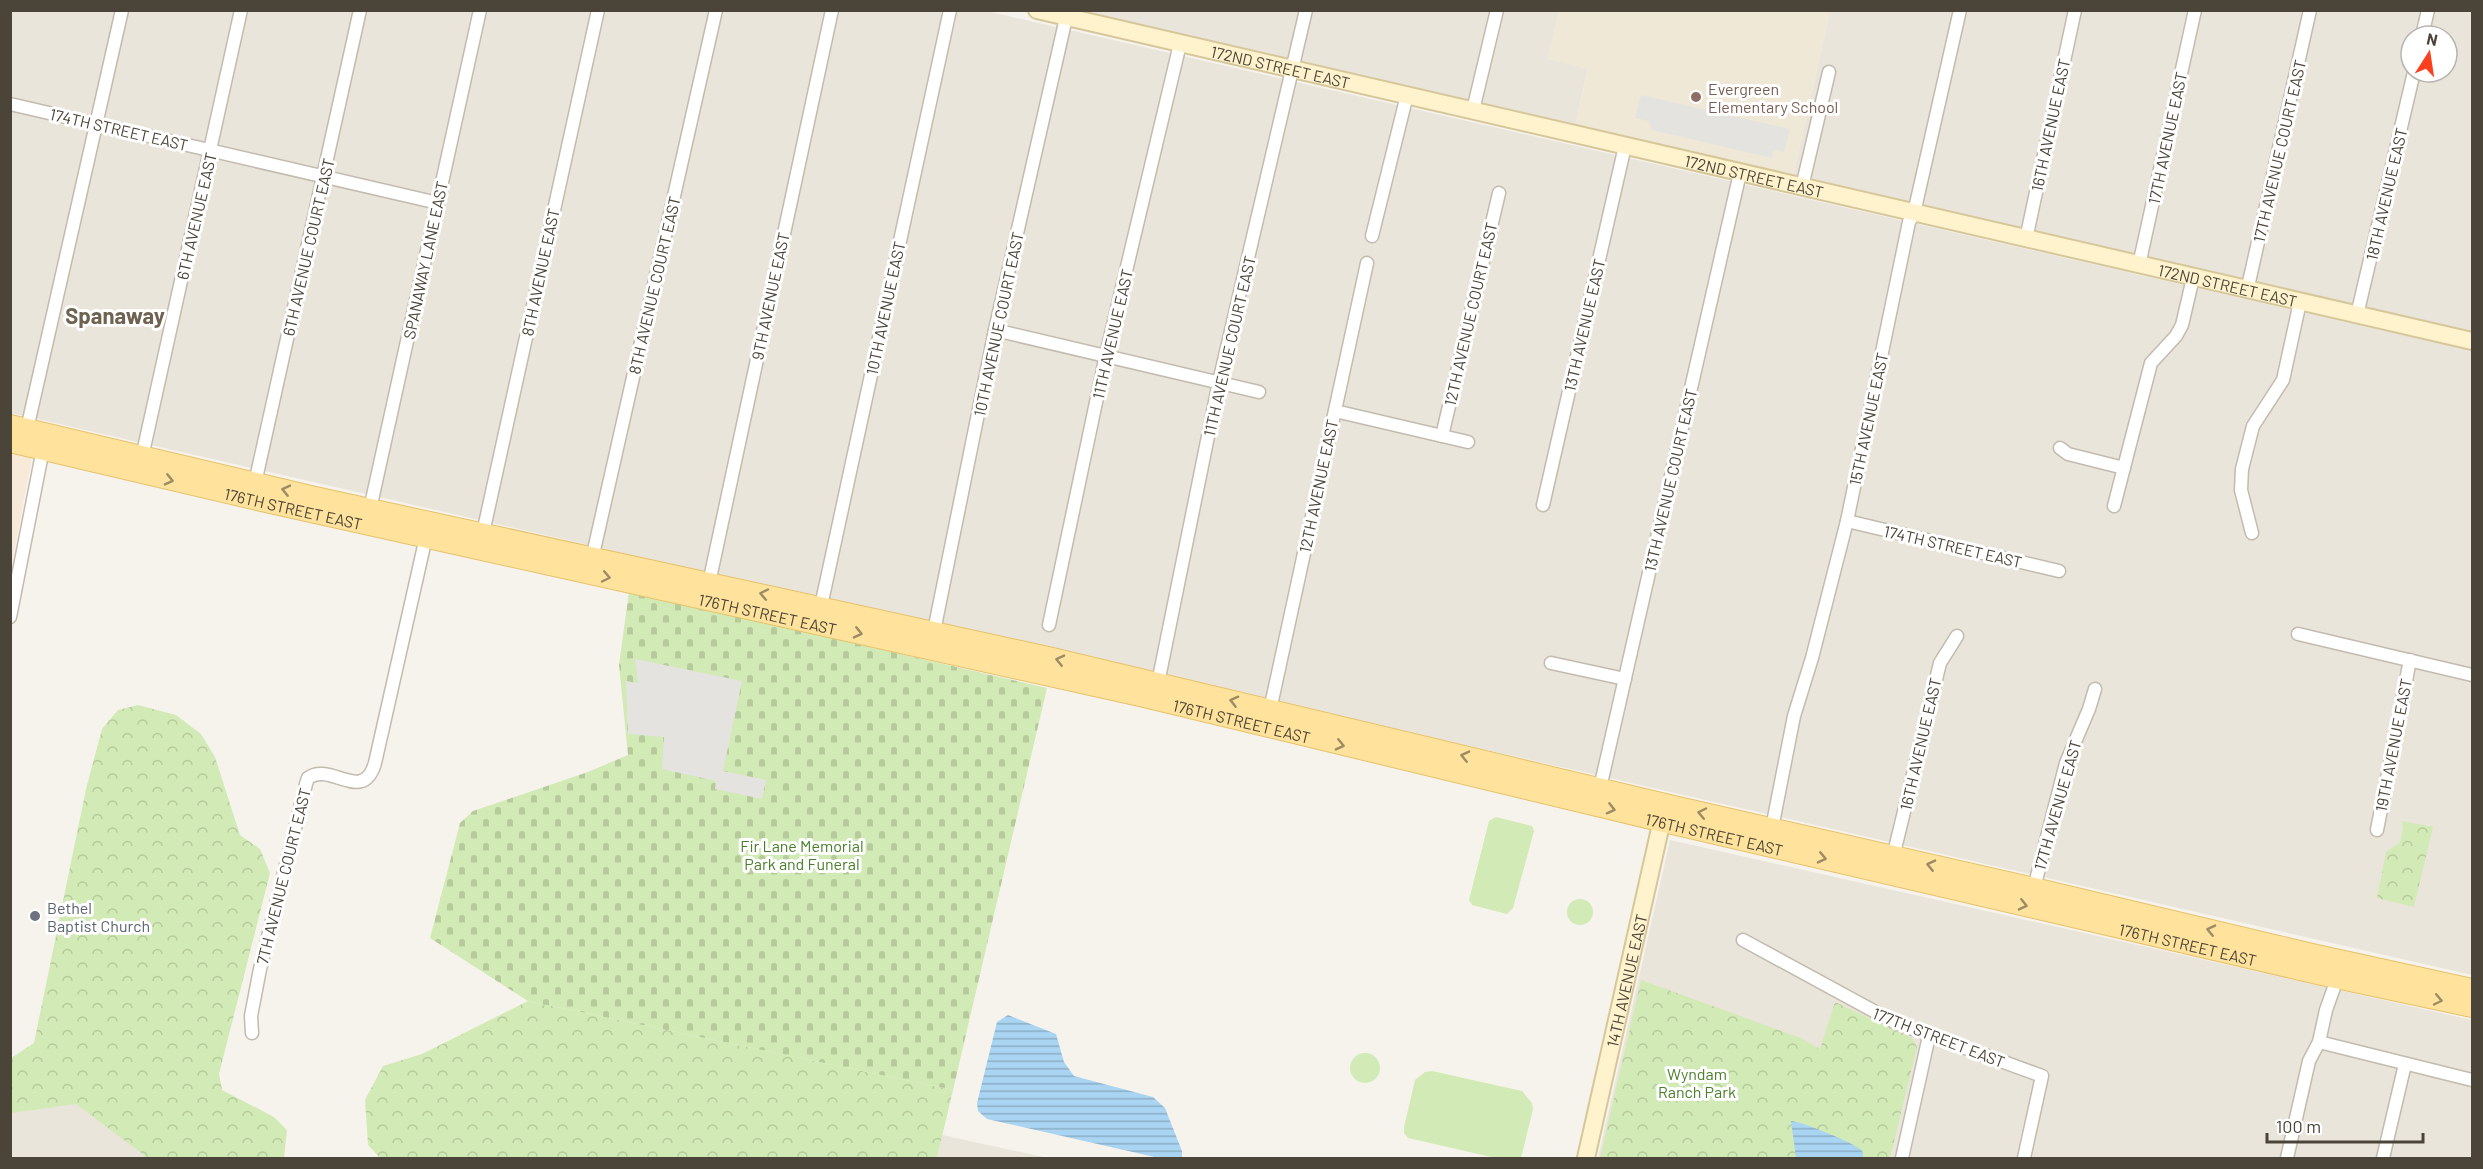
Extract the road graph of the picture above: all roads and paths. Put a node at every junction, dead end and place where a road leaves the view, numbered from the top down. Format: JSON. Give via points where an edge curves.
{"nodes":[{"id":1,"x":122,"y":10,"type":"edge"},
{"id":2,"x":241,"y":10,"type":"edge"},
{"id":3,"x":360,"y":10,"type":"edge"},
{"id":4,"x":480,"y":10,"type":"edge"},
{"id":5,"x":598,"y":10,"type":"edge"},
{"id":6,"x":716,"y":10,"type":"edge"},
{"id":7,"x":832,"y":10,"type":"edge"},
{"id":8,"x":950,"y":10,"type":"edge"},
{"id":9,"x":1036,"y":10,"type":"edge"},
{"id":10,"x":1306,"y":10,"type":"edge"},
{"id":11,"x":1497,"y":10,"type":"edge"},
{"id":12,"x":1960,"y":10,"type":"edge"},
{"id":13,"x":2075,"y":10,"type":"edge"},
{"id":14,"x":2195,"y":10,"type":"edge"},
{"id":15,"x":2310,"y":10,"type":"edge"},
{"id":16,"x":1066,"y":18,"type":"junction"},
{"id":17,"x":1180,"y":44,"type":"junction"},
{"id":18,"x":1293,"y":68,"type":"junction"},
{"id":19,"x":1829,"y":72,"type":"dead end"},
{"id":20,"x":2411,"y":84,"type":"edge"},
{"id":21,"x":1407,"y":95,"type":"junction"},
{"id":22,"x":10,"y":104,"type":"edge"},
{"id":23,"x":1473,"y":110,"type":"junction"},
{"id":24,"x":96,"y":124,"type":"junction"},
{"id":25,"x":1625,"y":146,"type":"junction"},
{"id":26,"x":211,"y":149,"type":"junction"},
{"id":27,"x":1740,"y":173,"type":"junction"},
{"id":28,"x":323,"y":176,"type":"junction"},
{"id":29,"x":1802,"y":187,"type":"junction"},
{"id":30,"x":1499,"y":193,"type":"dead end"},
{"id":31,"x":438,"y":203,"type":"junction"},
{"id":32,"x":1914,"y":213,"type":"junction"},
{"id":33,"x":1372,"y":236,"type":"dead end"},
{"id":34,"x":2026,"y":239,"type":"junction"},
{"id":35,"x":1367,"y":263,"type":"dead end"},
{"id":36,"x":2139,"y":265,"type":"junction"},
{"id":37,"x":2193,"y":278,"type":"junction"},
{"id":38,"x":2247,"y":291,"type":"junction"},
{"id":39,"x":2300,"y":302,"type":"junction"},
{"id":40,"x":2357,"y":315,"type":"junction"},
{"id":41,"x":995,"y":330,"type":"junction"},
{"id":42,"x":2472,"y":337,"type":"edge"},
{"id":43,"x":1106,"y":355,"type":"junction"},
{"id":44,"x":1219,"y":382,"type":"junction"},
{"id":45,"x":1259,"y":392,"type":"dead end"},
{"id":46,"x":1335,"y":411,"type":"junction"},
{"id":47,"x":19,"y":427,"type":"edge"},
{"id":48,"x":1442,"y":436,"type":"junction"},
{"id":49,"x":10,"y":442,"type":"edge"},
{"id":50,"x":1468,"y":442,"type":"dead end"},
{"id":51,"x":2060,"y":448,"type":"dead end"},
{"id":52,"x":43,"y":449,"type":"junction"},
{"id":53,"x":142,"y":457,"type":"junction"},
{"id":54,"x":2124,"y":468,"type":"junction"},
{"id":55,"x":255,"y":483,"type":"junction"},
{"id":56,"x":1543,"y":505,"type":"dead end"},
{"id":57,"x":2114,"y":506,"type":"dead end"},
{"id":58,"x":370,"y":509,"type":"junction"},
{"id":59,"x":1846,"y":521,"type":"junction"},
{"id":60,"x":401,"y":531,"type":"junction"},
{"id":61,"x":483,"y":533,"type":"junction"},
{"id":62,"x":2252,"y":533,"type":"dead end"},
{"id":63,"x":426,"y":537,"type":"junction"},
{"id":64,"x":513,"y":556,"type":"junction"},
{"id":65,"x":592,"y":559,"type":"junction"},
{"id":66,"x":2059,"y":571,"type":"dead end"},
{"id":67,"x":709,"y":583,"type":"junction"},
{"id":68,"x":821,"y":606,"type":"junction"},
{"id":69,"x":10,"y":616,"type":"edge"},
{"id":70,"x":1049,"y":625,"type":"dead end"},
{"id":71,"x":934,"y":631,"type":"junction"},
{"id":72,"x":2298,"y":634,"type":"dead end"},
{"id":73,"x":1957,"y":636,"type":"dead end"},
{"id":74,"x":2410,"y":660,"type":"junction"},
{"id":75,"x":1551,"y":663,"type":"dead end"},
{"id":76,"x":2472,"y":675,"type":"edge"},
{"id":77,"x":1625,"y":679,"type":"junction"},
{"id":78,"x":1066,"y":680,"type":"junction"},
{"id":79,"x":1158,"y":683,"type":"junction"},
{"id":80,"x":2095,"y":689,"type":"dead end"},
{"id":81,"x":1269,"y":710,"type":"junction"},
{"id":82,"x":1473,"y":775,"type":"junction"},
{"id":83,"x":1600,"y":788,"type":"junction"},
{"id":84,"x":1663,"y":813,"type":"junction"},
{"id":85,"x":1772,"y":828,"type":"junction"},
{"id":86,"x":2377,"y":830,"type":"dead end"},
{"id":87,"x":1893,"y":857,"type":"junction"},
{"id":88,"x":1968,"y":883,"type":"junction"},
{"id":89,"x":2034,"y":888,"type":"junction"},
{"id":90,"x":1743,"y":940,"type":"dead end"},
{"id":91,"x":2222,"y":951,"type":"junction"},
{"id":92,"x":2312,"y":954,"type":"junction"},
{"id":93,"x":2337,"y":979,"type":"junction"},
{"id":94,"x":2425,"y":979,"type":"junction"},
{"id":95,"x":2472,"y":989,"type":"edge"},
{"id":96,"x":2472,"y":1007,"type":"edge"},
{"id":97,"x":252,"y":1033,"type":"dead end"},
{"id":98,"x":1929,"y":1035,"type":"junction"},
{"id":99,"x":2319,"y":1042,"type":"junction"},
{"id":100,"x":2405,"y":1064,"type":"junction"},
{"id":101,"x":2472,"y":1080,"type":"edge"},
{"id":102,"x":1586,"y":1158,"type":"edge"},
{"id":103,"x":1902,"y":1158,"type":"edge"},
{"id":104,"x":2024,"y":1158,"type":"edge"},
{"id":105,"x":2287,"y":1158,"type":"edge"},
{"id":106,"x":2383,"y":1158,"type":"edge"}],
"edges":[{"from":1,"to":24,"type":"street"},
{"from":2,"to":26,"type":"street","name":"6TH AVENUE EAST"},
{"from":3,"to":28,"type":"street","name":"6TH AVENUE COURT EAST"},
{"from":4,"to":31,"type":"street","name":"SPANAWAY LANE EAST"},
{"from":5,"to":61,"type":"street","name":"8TH AVENUE EAST"},
{"from":6,"to":65,"type":"street","name":"8TH AVENUE COURT EAST"},
{"from":7,"to":67,"type":"street","name":"9TH AVENUE EAST"},
{"from":8,"to":68,"type":"street","name":"10TH AVENUE EAST"},
{"from":9,"to":16,"type":"street","name":"172ND STREET EAST"},
{"from":10,"to":18,"type":"street","name":"11TH AVENUE COURT EAST"},
{"from":11,"to":23,"type":"street"},
{"from":12,"to":32,"type":"street","name":"15TH AVENUE EAST"},
{"from":13,"to":34,"type":"street","name":"16TH AVENUE EAST"},
{"from":14,"to":36,"type":"street","name":"17TH AVENUE EAST"},
{"from":15,"to":38,"type":"street","name":"17TH AVENUE COURT EAST"},
{"from":16,"to":17,"type":"street","name":"172ND STREET EAST"},
{"from":16,"to":41,"type":"street","name":"10TH AVENUE COURT EAST"},
{"from":17,"to":18,"type":"street","name":"172ND STREET EAST"},
{"from":17,"to":43,"type":"street","name":"11TH AVENUE EAST"},
{"from":18,"to":21,"type":"street","name":"172ND STREET EAST"},
{"from":18,"to":44,"type":"street","name":"11TH AVENUE COURT EAST"},
{"from":19,"to":29,"type":"street"},
{"from":20,"to":40,"type":"street","name":"18TH AVENUE EAST"},
{"from":21,"to":23,"type":"street","name":"172ND STREET EAST"},
{"from":21,"to":33,"type":"street"},
{"from":22,"to":24,"type":"street","name":"174TH STREET EAST"},
{"from":23,"to":25,"type":"street","name":"172ND STREET EAST"},
{"from":24,"to":26,"type":"street","name":"174TH STREET EAST"},
{"from":24,"to":47,"type":"street"},
{"from":25,"to":27,"type":"street","name":"172ND STREET EAST"},
{"from":25,"to":56,"type":"street","name":"13TH AVENUE EAST"},
{"from":26,"to":28,"type":"street","name":"174TH STREET EAST"},
{"from":26,"to":53,"type":"street","name":"6TH AVENUE EAST"},
{"from":27,"to":29,"type":"street","name":"172ND STREET EAST"},
{"from":27,"to":77,"type":"street","name":"13TH AVENUE COURT EAST"},
{"from":28,"to":31,"type":"street","name":"174TH STREET EAST"},
{"from":28,"to":55,"type":"street","name":"6TH AVENUE COURT EAST"},
{"from":29,"to":32,"type":"street","name":"172ND STREET EAST"},
{"from":30,"to":48,"type":"street","name":"12TH AVENUE COURT EAST"},
{"from":31,"to":58,"type":"street","name":"SPANAWAY LANE EAST"},
{"from":32,"to":34,"type":"street","name":"172ND STREET EAST"},
{"from":32,"to":59,"type":"street","name":"15TH AVENUE EAST"},
{"from":34,"to":36,"type":"street","name":"172ND STREET EAST"},
{"from":35,"to":46,"type":"street","name":"12TH AVENUE EAST"},
{"from":36,"to":37,"type":"street","name":"172ND STREET EAST"},
{"from":37,"to":38,"type":"street","name":"172ND STREET EAST"},
{"from":37,"to":54,"type":"street","via":[[2182,325],[2151,363]]},
{"from":38,"to":39,"type":"street","name":"172ND STREET EAST"},
{"from":39,"to":40,"type":"street","name":"172ND STREET EAST"},
{"from":39,"to":62,"type":"street","via":[[2283,380],[2253,426],[2242,469],[2241,490]]},
{"from":40,"to":42,"type":"street","name":"172ND STREET EAST"},
{"from":41,"to":43,"type":"street"},
{"from":41,"to":71,"type":"street","name":"10TH AVENUE COURT EAST"},
{"from":43,"to":44,"type":"street"},
{"from":43,"to":70,"type":"street","name":"11TH AVENUE EAST"},
{"from":44,"to":45,"type":"street"},
{"from":44,"to":79,"type":"street","name":"11TH AVENUE COURT EAST"},
{"from":46,"to":48,"type":"street"},
{"from":46,"to":81,"type":"street","name":"12TH AVENUE EAST"},
{"from":47,"to":53,"type":"main road","name":"176TH STREET EAST"},
{"from":48,"to":50,"type":"street"},
{"from":49,"to":52,"type":"main road","name":"176TH STREET EAST"},
{"from":51,"to":54,"type":"street","via":[[2068,454]]},
{"from":52,"to":53,"type":"main road","via":[[51,443],[131,463]]},
{"from":52,"to":60,"type":"main road","name":"176TH STREET EAST","one_way":true},
{"from":52,"to":69,"type":"street"},
{"from":53,"to":55,"type":"main road","name":"176TH STREET EAST"},
{"from":54,"to":57,"type":"street"},
{"from":58,"to":55,"type":"main road","name":"176TH STREET EAST","one_way":true},
{"from":58,"to":61,"type":"main road","name":"176TH STREET EAST"},
{"from":59,"to":66,"type":"street","name":"174TH STREET EAST"},
{"from":59,"to":85,"type":"street","name":"15TH AVENUE EAST","via":[[1794,716]]},
{"from":60,"to":61,"type":"main road","via":[[419,527],[473,539]]},
{"from":60,"to":63,"type":"main road","name":"176TH STREET EAST"},
{"from":61,"to":65,"type":"main road","name":"176TH STREET EAST"},
{"from":63,"to":64,"type":"main road","name":"176TH STREET EAST"},
{"from":63,"to":97,"type":"street","name":"7TH AVENUE COURT EAST","via":[[373,770],[359,782],[321,774],[311,776],[306,784],[262,959],[251,1016]]},
{"from":64,"to":65,"type":"main road","via":[[527,551],[582,562]]},
{"from":64,"to":78,"type":"main road","name":"176TH STREET EAST","one_way":true},
{"from":65,"to":67,"type":"main road","name":"176TH STREET EAST"},
{"from":68,"to":67,"type":"main road","name":"176TH STREET EAST","one_way":true},
{"from":68,"to":71,"type":"main road","name":"176TH STREET EAST"},
{"from":79,"to":71,"type":"main road","name":"176TH STREET EAST","one_way":true},
{"from":72,"to":74,"type":"street"},
{"from":73,"to":87,"type":"street","name":"16TH AVENUE EAST","via":[[1940,663]]},
{"from":74,"to":76,"type":"street"},
{"from":74,"to":86,"type":"street","name":"19TH AVENUE EAST"},
{"from":75,"to":77,"type":"street"},
{"from":77,"to":83,"type":"street","name":"13TH AVENUE COURT EAST"},
{"from":78,"to":79,"type":"main road","via":[[1083,675],[1146,688]]},
{"from":78,"to":82,"type":"main road","name":"176TH STREET EAST","one_way":true},
{"from":81,"to":79,"type":"main road","name":"176TH STREET EAST","one_way":true},
{"from":80,"to":89,"type":"street","name":"17TH AVENUE EAST","via":[[2066,763]]},
{"from":83,"to":81,"type":"main road","name":"176TH STREET EAST","one_way":true},
{"from":82,"to":83,"type":"main road","via":[[1491,772],[1588,793]]},
{"from":82,"to":84,"type":"main road","name":"176TH STREET EAST","one_way":true},
{"from":83,"to":84,"type":"main road","name":"176TH STREET EAST"},
{"from":85,"to":84,"type":"main road","name":"176TH STREET EAST","one_way":true},
{"from":84,"to":88,"type":"main road","name":"176TH STREET EAST","one_way":true},
{"from":84,"to":102,"type":"street","name":"14TH AVENUE EAST"},
{"from":85,"to":87,"type":"main road","name":"176TH STREET EAST"},
{"from":88,"to":87,"type":"main road","name":"176TH STREET EAST","one_way":true},
{"from":88,"to":89,"type":"main road","name":"176TH STREET EAST"},
{"from":88,"to":91,"type":"main road","name":"176TH STREET EAST","one_way":true},
{"from":92,"to":89,"type":"main road","name":"176TH STREET EAST","one_way":true},
{"from":90,"to":98,"type":"street","name":"177TH STREET EAST","via":[[1876,1014]]},
{"from":91,"to":92,"type":"main road","via":[[2242,947],[2299,959]]},
{"from":91,"to":93,"type":"main road","name":"176TH STREET EAST"},
{"from":92,"to":94,"type":"main road","name":"176TH STREET EAST"},
{"from":93,"to":94,"type":"main road","via":[[2349,971],[2401,982]]},
{"from":93,"to":96,"type":"main road","name":"176TH STREET EAST","one_way":true},
{"from":93,"to":99,"type":"street"},
{"from":94,"to":95,"type":"main road","name":"176TH STREET EAST"},
{"from":98,"to":103,"type":"street"},
{"from":98,"to":104,"type":"street","name":"177TH STREET EAST","via":[[2042,1077]]},
{"from":99,"to":100,"type":"street"},
{"from":99,"to":105,"type":"street","via":[[2309,1060]]},
{"from":100,"to":101,"type":"street"},
{"from":100,"to":106,"type":"street"}]}
